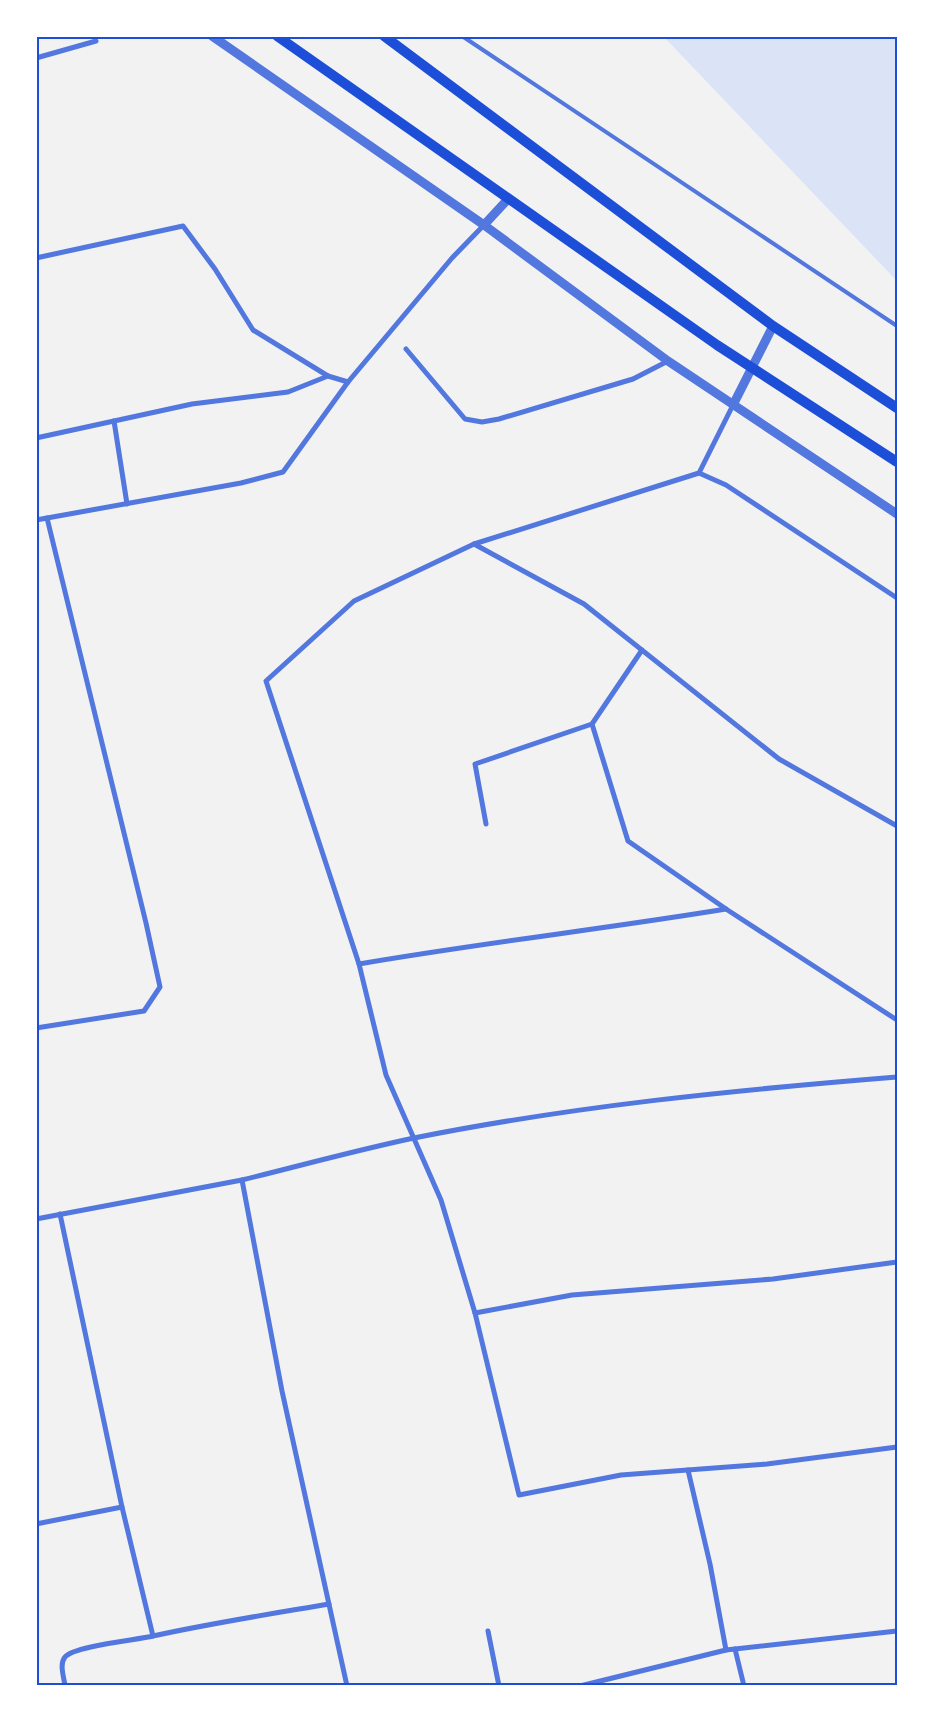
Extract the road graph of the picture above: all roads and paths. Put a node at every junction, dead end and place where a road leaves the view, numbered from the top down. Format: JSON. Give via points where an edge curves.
{"nodes":[{"id":1,"x":212,"y":36,"type":"edge"},
{"id":2,"x":277,"y":36,"type":"edge"},
{"id":3,"x":384,"y":36,"type":"edge"},
{"id":4,"x":462,"y":36,"type":"edge"},
{"id":5,"x":96,"y":41,"type":"dead end"},
{"id":6,"x":36,"y":58,"type":"edge"},
{"id":7,"x":508,"y":199,"type":"junction"},
{"id":8,"x":484,"y":225,"type":"junction"},
{"id":9,"x":36,"y":258,"type":"edge"},
{"id":10,"x":773,"y":326,"type":"junction"},
{"id":11,"x":897,"y":326,"type":"edge"},
{"id":12,"x":406,"y":349,"type":"dead end"},
{"id":13,"x":668,"y":361,"type":"junction"},
{"id":14,"x":751,"y":368,"type":"junction"},
{"id":15,"x":328,"y":376,"type":"junction"},
{"id":16,"x":348,"y":382,"type":"junction"},
{"id":17,"x":733,"y":405,"type":"junction"},
{"id":18,"x":897,"y":408,"type":"edge"},
{"id":19,"x":114,"y":421,"type":"junction"},
{"id":20,"x":36,"y":438,"type":"edge"},
{"id":21,"x":897,"y":462,"type":"edge"},
{"id":22,"x":698,"y":473,"type":"junction"},
{"id":23,"x":127,"y":504,"type":"junction"},
{"id":24,"x":897,"y":514,"type":"edge"},
{"id":25,"x":47,"y":518,"type":"junction"},
{"id":26,"x":36,"y":520,"type":"edge"},
{"id":27,"x":474,"y":544,"type":"junction"},
{"id":28,"x":897,"y":598,"type":"edge"},
{"id":29,"x":642,"y":650,"type":"junction"},
{"id":30,"x":592,"y":724,"type":"junction"},
{"id":31,"x":486,"y":824,"type":"dead end"},
{"id":32,"x":897,"y":826,"type":"edge"},
{"id":33,"x":726,"y":909,"type":"junction"},
{"id":34,"x":359,"y":964,"type":"junction"},
{"id":35,"x":897,"y":1020,"type":"edge"},
{"id":36,"x":36,"y":1028,"type":"edge"},
{"id":37,"x":897,"y":1077,"type":"edge"},
{"id":38,"x":414,"y":1138,"type":"junction"},
{"id":39,"x":242,"y":1180,"type":"junction"},
{"id":40,"x":60,"y":1214,"type":"junction"},
{"id":41,"x":36,"y":1219,"type":"edge"},
{"id":42,"x":897,"y":1262,"type":"edge"},
{"id":43,"x":475,"y":1313,"type":"junction"},
{"id":44,"x":897,"y":1447,"type":"edge"},
{"id":45,"x":688,"y":1470,"type":"junction"},
{"id":46,"x":122,"y":1507,"type":"junction"},
{"id":47,"x":36,"y":1524,"type":"edge"},
{"id":48,"x":329,"y":1604,"type":"junction"},
{"id":49,"x":488,"y":1631,"type":"dead end"},
{"id":50,"x":897,"y":1631,"type":"edge"},
{"id":51,"x":154,"y":1636,"type":"junction"},
{"id":52,"x":735,"y":1649,"type":"junction"},
{"id":53,"x":726,"y":1650,"type":"junction"},
{"id":54,"x":65,"y":1686,"type":"edge"},
{"id":55,"x":347,"y":1686,"type":"edge"},
{"id":56,"x":499,"y":1686,"type":"edge"},
{"id":57,"x":580,"y":1686,"type":"edge"},
{"id":58,"x":744,"y":1686,"type":"edge"}],
"edges":[{"from":1,"to":8,"type":"street"},
{"from":2,"to":7,"type":"main road"},
{"from":3,"to":10,"type":"main road"},
{"from":4,"to":11,"type":"lane"},
{"from":5,"to":6,"type":"street"},
{"from":7,"to":8,"type":"street"},
{"from":7,"to":14,"type":"main road"},
{"from":8,"to":13,"type":"street"},
{"from":8,"to":16,"type":"street","via":[[452,258]]},
{"from":9,"to":15,"type":"street","via":[[183,226],[216,269],[253,330]]},
{"from":10,"to":14,"type":"street"},
{"from":10,"to":18,"type":"main road"},
{"from":12,"to":13,"type":"street","via":[[465,419],[482,422],[633,379]]},
{"from":13,"to":17,"type":"street"},
{"from":14,"to":17,"type":"street"},
{"from":14,"to":21,"type":"main road"},
{"from":15,"to":16,"type":"street"},
{"from":15,"to":19,"type":"street","via":[[288,392],[192,404]]},
{"from":16,"to":23,"type":"street","via":[[283,472]]},
{"from":17,"to":22,"type":"street"},
{"from":17,"to":24,"type":"street"},
{"from":19,"to":20,"type":"street"},
{"from":19,"to":23,"type":"street"},
{"from":22,"to":27,"type":"street"},
{"from":22,"to":28,"type":"street","via":[[726,485]]},
{"from":23,"to":25,"type":"street"},
{"from":25,"to":26,"type":"street"},
{"from":25,"to":36,"type":"street","via":[[160,987],[144,1011]]},
{"from":27,"to":29,"type":"street","via":[[584,604]]},
{"from":27,"to":34,"type":"street","via":[[354,601],[266,681]]},
{"from":29,"to":30,"type":"street"},
{"from":29,"to":32,"type":"street","via":[[780,759]]},
{"from":30,"to":31,"type":"street","via":[[475,764]]},
{"from":30,"to":33,"type":"street","via":[[628,840]]},
{"from":33,"to":34,"type":"street"},
{"from":33,"to":35,"type":"street"},
{"from":34,"to":38,"type":"street","via":[[386,1075]]},
{"from":37,"to":38,"type":"street","via":[[715,1093],[568,1112]]},
{"from":38,"to":39,"type":"street"},
{"from":38,"to":43,"type":"street","via":[[441,1200]]},
{"from":39,"to":40,"type":"street"},
{"from":39,"to":48,"type":"street","via":[[282,1391]]},
{"from":40,"to":41,"type":"street"},
{"from":40,"to":46,"type":"street"},
{"from":42,"to":43,"type":"street","via":[[773,1278],[572,1295]]},
{"from":43,"to":45,"type":"street","via":[[519,1494],[621,1475]]},
{"from":44,"to":45,"type":"street","via":[[766,1464]]},
{"from":45,"to":53,"type":"street"},
{"from":46,"to":47,"type":"street"},
{"from":46,"to":51,"type":"street"},
{"from":48,"to":51,"type":"street"},
{"from":48,"to":55,"type":"street"},
{"from":49,"to":56,"type":"street"},
{"from":50,"to":52,"type":"street"},
{"from":51,"to":54,"type":"street","via":[[66,1655],[62,1663]]},
{"from":52,"to":53,"type":"street"},
{"from":52,"to":58,"type":"street"},
{"from":53,"to":57,"type":"street"}]}
